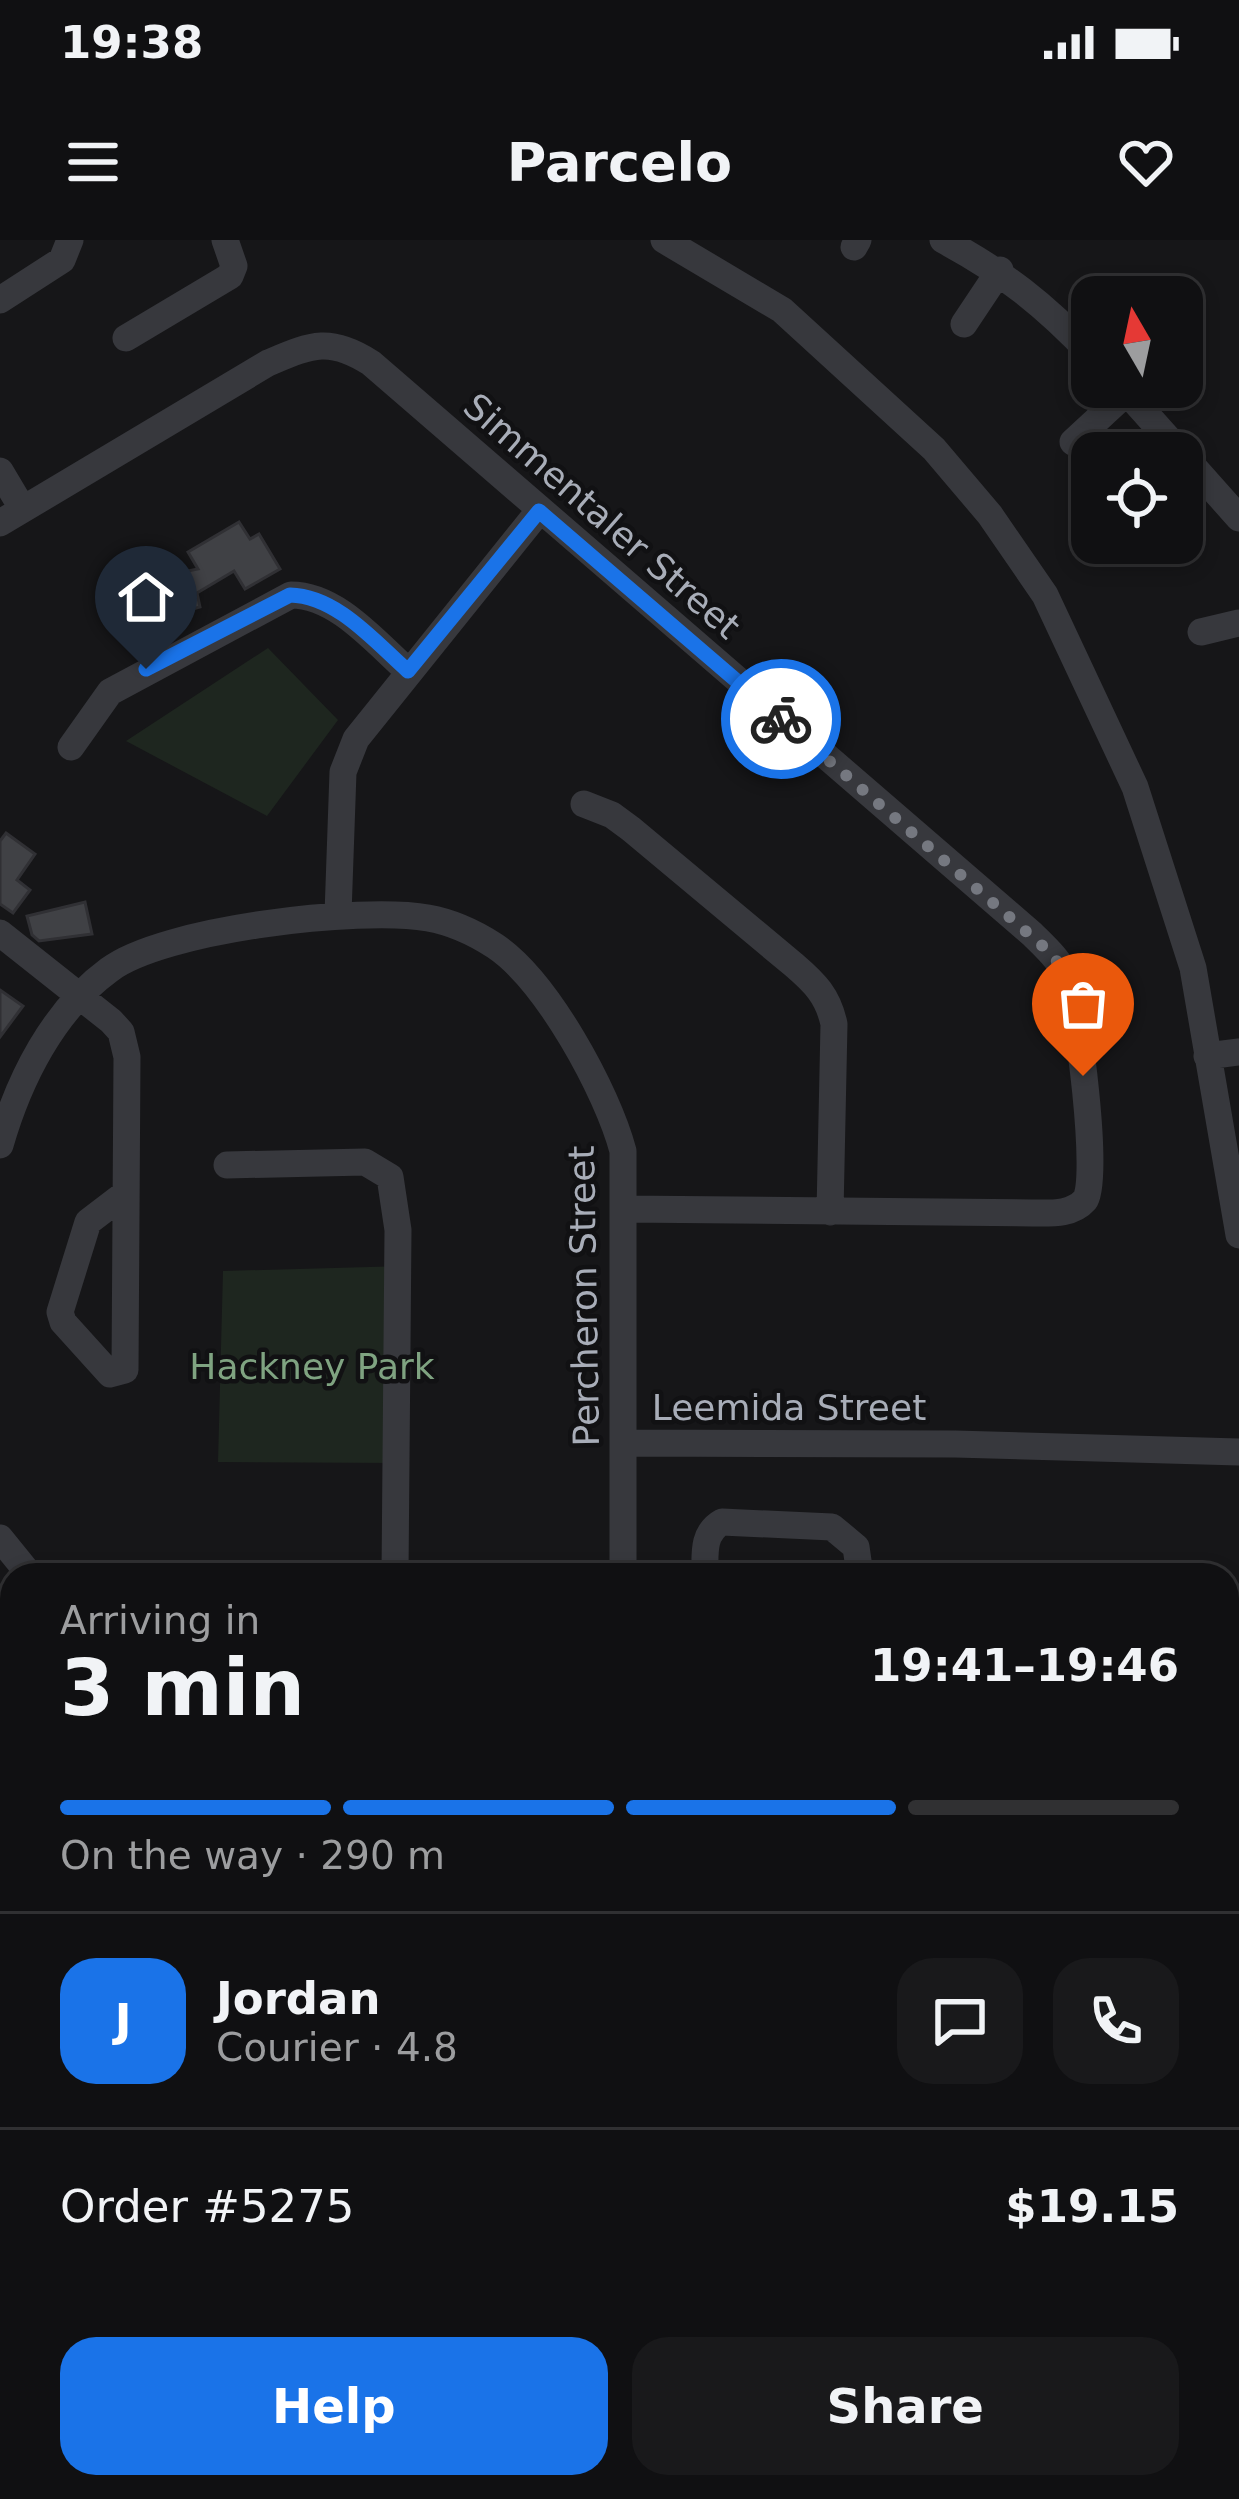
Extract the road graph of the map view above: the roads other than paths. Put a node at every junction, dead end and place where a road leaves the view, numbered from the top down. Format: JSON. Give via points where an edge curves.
{"nodes":[{"id":1,"x":70,"y":240,"type":"edge"},
{"id":2,"x":225,"y":240,"type":"edge"},
{"id":3,"x":664,"y":240,"type":"edge"},
{"id":4,"x":943,"y":240,"type":"edge"},
{"id":5,"x":1000,"y":270,"type":"junction"},
{"id":6,"x":0,"y":300,"type":"edge"},
{"id":7,"x":964,"y":324,"type":"dead end"},
{"id":8,"x":1071,"y":333,"type":"edge"},
{"id":9,"x":126,"y":338,"type":"dead end"},
{"id":10,"x":1106,"y":408,"type":"edge"},
{"id":11,"x":1142,"y":408,"type":"edge"},
{"id":12,"x":1083,"y":432,"type":"edge"},
{"id":13,"x":1163,"y":432,"type":"edge"},
{"id":14,"x":0,"y":471,"type":"edge"},
{"id":15,"x":1203,"y":478,"type":"edge"},
{"id":16,"x":539,"y":511,"type":"junction"},
{"id":17,"x":11,"y":516,"type":"edge"},
{"id":18,"x":1239,"y":518,"type":"edge"},
{"id":19,"x":1239,"y":623,"type":"edge"},
{"id":20,"x":1201,"y":632,"type":"dead end"},
{"id":21,"x":408,"y":671,"type":"junction"},
{"id":22,"x":71,"y":747,"type":"dead end"},
{"id":23,"x":584,"y":804,"type":"dead end"},
{"id":24,"x":338,"y":914,"type":"junction"},
{"id":25,"x":0,"y":933,"type":"edge"},
{"id":26,"x":77,"y":997,"type":"junction"},
{"id":27,"x":1239,"y":1052,"type":"edge"},
{"id":28,"x":1207,"y":1056,"type":"junction"},
{"id":29,"x":0,"y":1145,"type":"edge"},
{"id":30,"x":227,"y":1165,"type":"dead end"},
{"id":31,"x":126,"y":1192,"type":"junction"},
{"id":32,"x":625,"y":1209,"type":"junction"},
{"id":33,"x":830,"y":1212,"type":"junction"},
{"id":34,"x":1239,"y":1235,"type":"edge"},
{"id":35,"x":623,"y":1443,"type":"junction"},
{"id":36,"x":1239,"y":1452,"type":"edge"},
{"id":37,"x":0,"y":1538,"type":"edge"},
{"id":38,"x":20,"y":1563,"type":"edge"},
{"id":39,"x":395,"y":1563,"type":"edge"},
{"id":40,"x":623,"y":1563,"type":"edge"},
{"id":41,"x":705,"y":1563,"type":"edge"},
{"id":42,"x":858,"y":1563,"type":"edge"}],
"edges":[{"from":1,"to":6,"type":"street","via":[[62,260]]},
{"from":2,"to":9,"type":"street","via":[[230,276]]},
{"from":3,"to":28,"type":"street","via":[[782,310],[934,449],[1045,595],[1135,787],[1193,968]]},
{"from":4,"to":5,"type":"street"},
{"from":5,"to":7,"type":"street"},
{"from":5,"to":8,"type":"street"},
{"from":10,"to":12,"type":"street"},
{"from":11,"to":13,"type":"street"},
{"from":14,"to":17,"type":"street"},
{"from":15,"to":18,"type":"street"},
{"from":16,"to":17,"type":"street","name":"Simmentaler Street","via":[[371,362],[330,344],[268,363]]},
{"from":16,"to":21,"type":"street"},
{"from":16,"to":33,"type":"street","name":"Simmentaler Street","via":[[1033,934],[1066,974],[1091,1149],[1092,1185],[1080,1205],[1058,1213]]},
{"from":19,"to":20,"type":"street"},
{"from":21,"to":22,"type":"street","via":[[326,602],[290,595],[110,692]]},
{"from":21,"to":24,"type":"street","via":[[356,739],[343,772]]},
{"from":23,"to":33,"type":"street","via":[[631,829],[830,1003]]},
{"from":24,"to":26,"type":"street","name":"Percheron Street","via":[[152,948]]},
{"from":24,"to":32,"type":"street","name":"Percheron Street","via":[[427,918],[464,929],[497,947],[540,990],[614,1117]]},
{"from":25,"to":26,"type":"street"},
{"from":26,"to":29,"type":"street","name":"Percheron Street","via":[[32,1061]]},
{"from":26,"to":31,"type":"street","via":[[111,1021],[125,1045]]},
{"from":27,"to":28,"type":"street"},
{"from":28,"to":34,"type":"street"},
{"from":30,"to":39,"type":"street","via":[[347,1160],[390,1178],[398,1231]]},
{"from":31,"to":31,"type":"street","via":[[125,1370],[110,1374],[60,1312],[88,1222]]},
{"from":32,"to":33,"type":"street","name":"Simmentaler Street"},
{"from":32,"to":35,"type":"street","name":"Percheron Street"},
{"from":35,"to":36,"type":"street","name":"Leemida Street"},
{"from":35,"to":40,"type":"street","name":"Percheron Street"},
{"from":37,"to":38,"type":"street"},
{"from":41,"to":42,"type":"street","via":[[705,1544],[722,1522],[832,1527],[856,1547]]}]}
